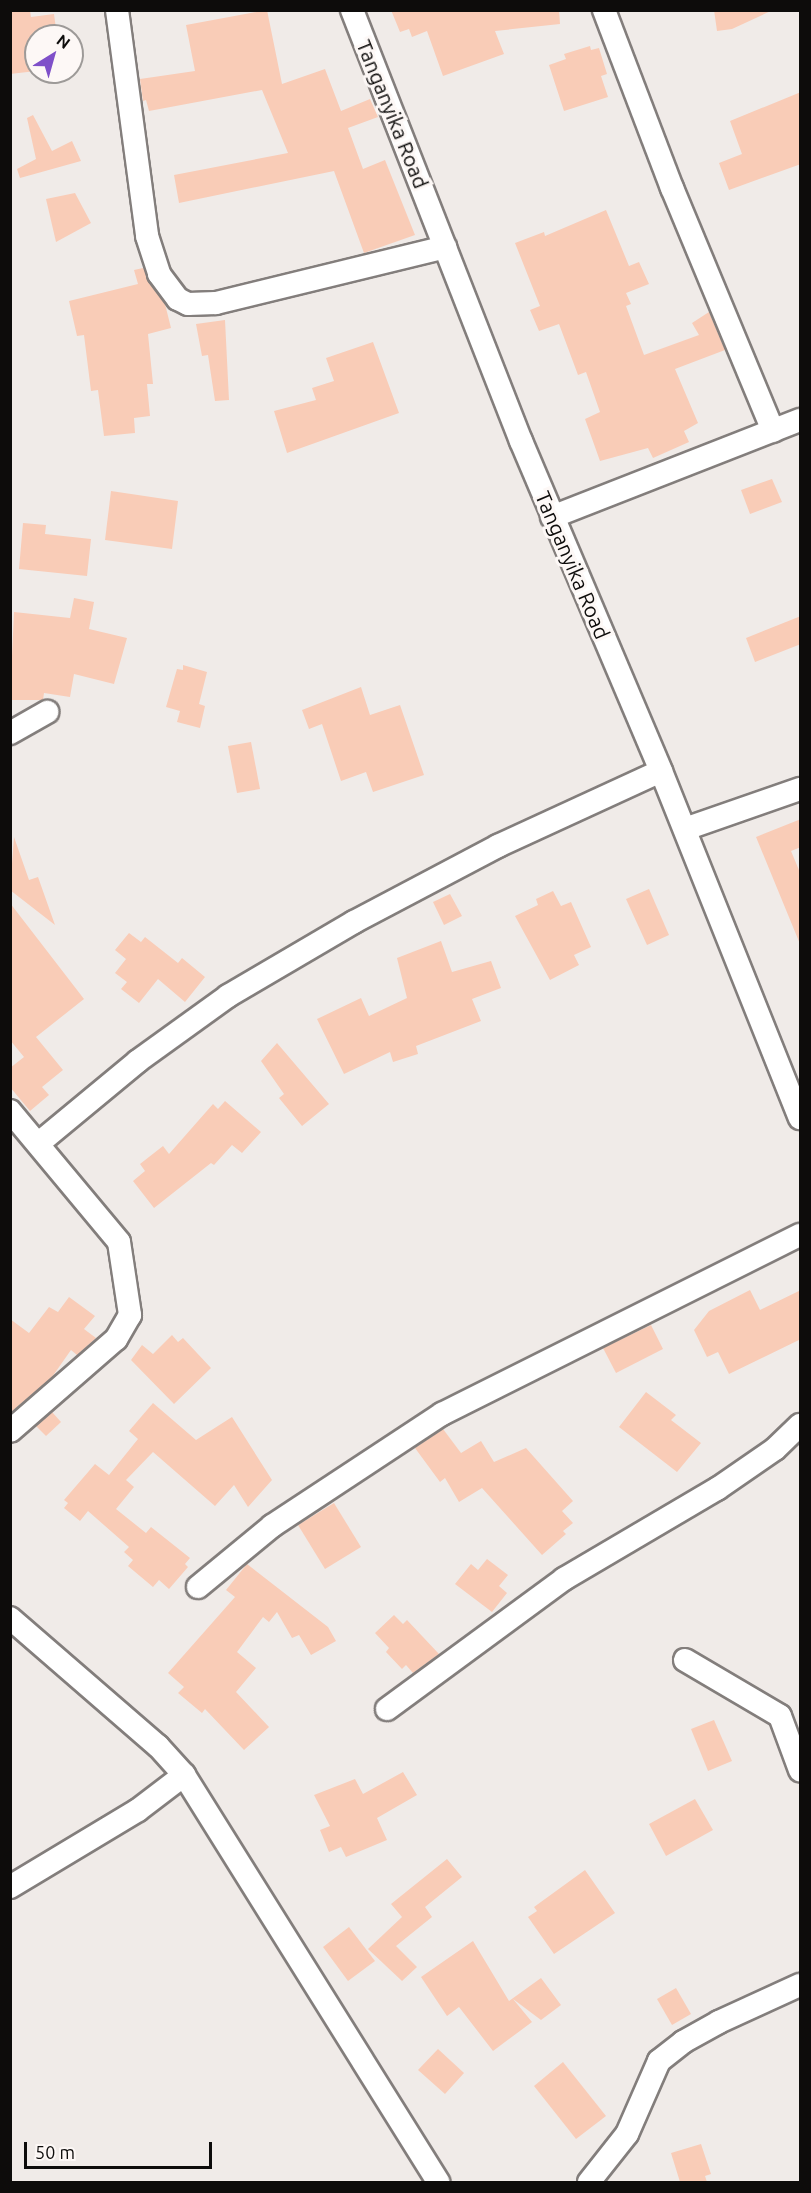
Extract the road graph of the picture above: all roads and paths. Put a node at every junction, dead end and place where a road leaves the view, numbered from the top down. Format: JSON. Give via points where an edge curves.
{"nodes":[{"id":1,"x":117,"y":10,"type":"edge"},
{"id":2,"x":352,"y":10,"type":"edge"},
{"id":3,"x":604,"y":10,"type":"edge"},
{"id":4,"x":445,"y":247,"type":"junction"},
{"id":5,"x":801,"y":420,"type":"edge"},
{"id":6,"x":773,"y":431,"type":"junction"},
{"id":7,"x":552,"y":517,"type":"junction"},
{"id":8,"x":48,"y":712,"type":"dead end"},
{"id":9,"x":10,"y":733,"type":"edge"},
{"id":10,"x":661,"y":771,"type":"junction"},
{"id":11,"x":801,"y":789,"type":"edge"},
{"id":12,"x":685,"y":829,"type":"junction"},
{"id":13,"x":10,"y":1111,"type":"edge"},
{"id":14,"x":801,"y":1118,"type":"edge"},
{"id":15,"x":39,"y":1143,"type":"junction"},
{"id":16,"x":801,"y":1235,"type":"edge"},
{"id":17,"x":801,"y":1425,"type":"edge"},
{"id":18,"x":10,"y":1431,"type":"edge"},
{"id":19,"x":198,"y":1587,"type":"dead end"},
{"id":20,"x":10,"y":1618,"type":"edge"},
{"id":21,"x":685,"y":1660,"type":"dead end"},
{"id":22,"x":387,"y":1709,"type":"dead end"},
{"id":23,"x":801,"y":1770,"type":"edge"},
{"id":24,"x":184,"y":1775,"type":"junction"},
{"id":25,"x":10,"y":1887,"type":"edge"},
{"id":26,"x":801,"y":1985,"type":"edge"},
{"id":27,"x":438,"y":2182,"type":"edge"},
{"id":28,"x":589,"y":2182,"type":"edge"}],
"edges":[{"from":1,"to":4,"type":"street","via":[[147,236],[159,274],[178,299],[188,304],[216,303]]},
{"from":2,"to":4,"type":"street","name":"Tanganyika Road"},
{"from":3,"to":6,"type":"street","via":[[672,188]]},
{"from":4,"to":7,"type":"street","name":"Tanganyika Road"},
{"from":5,"to":6,"type":"street"},
{"from":6,"to":7,"type":"street"},
{"from":7,"to":10,"type":"street","name":"Tanganyika Road"},
{"from":8,"to":9,"type":"street"},
{"from":10,"to":12,"type":"street","name":"Tanganyika Road"},
{"from":10,"to":15,"type":"street","via":[[498,846],[354,922],[228,996],[138,1061]]},
{"from":11,"to":12,"type":"street"},
{"from":12,"to":14,"type":"street","name":"Tanganyika Road"},
{"from":13,"to":15,"type":"street"},
{"from":15,"to":18,"type":"street","via":[[119,1242],[130,1315],[116,1339]]},
{"from":16,"to":19,"type":"street","via":[[442,1414],[272,1526]]},
{"from":17,"to":22,"type":"street","via":[[775,1449],[717,1489],[564,1579]]},
{"from":20,"to":24,"type":"street","via":[[158,1746]]},
{"from":21,"to":23,"type":"street","via":[[780,1716]]},
{"from":24,"to":25,"type":"street","via":[[129,1816]]},
{"from":24,"to":27,"type":"street"},
{"from":26,"to":28,"type":"street","via":[[701,2032],[659,2061],[627,2134]]}]}
